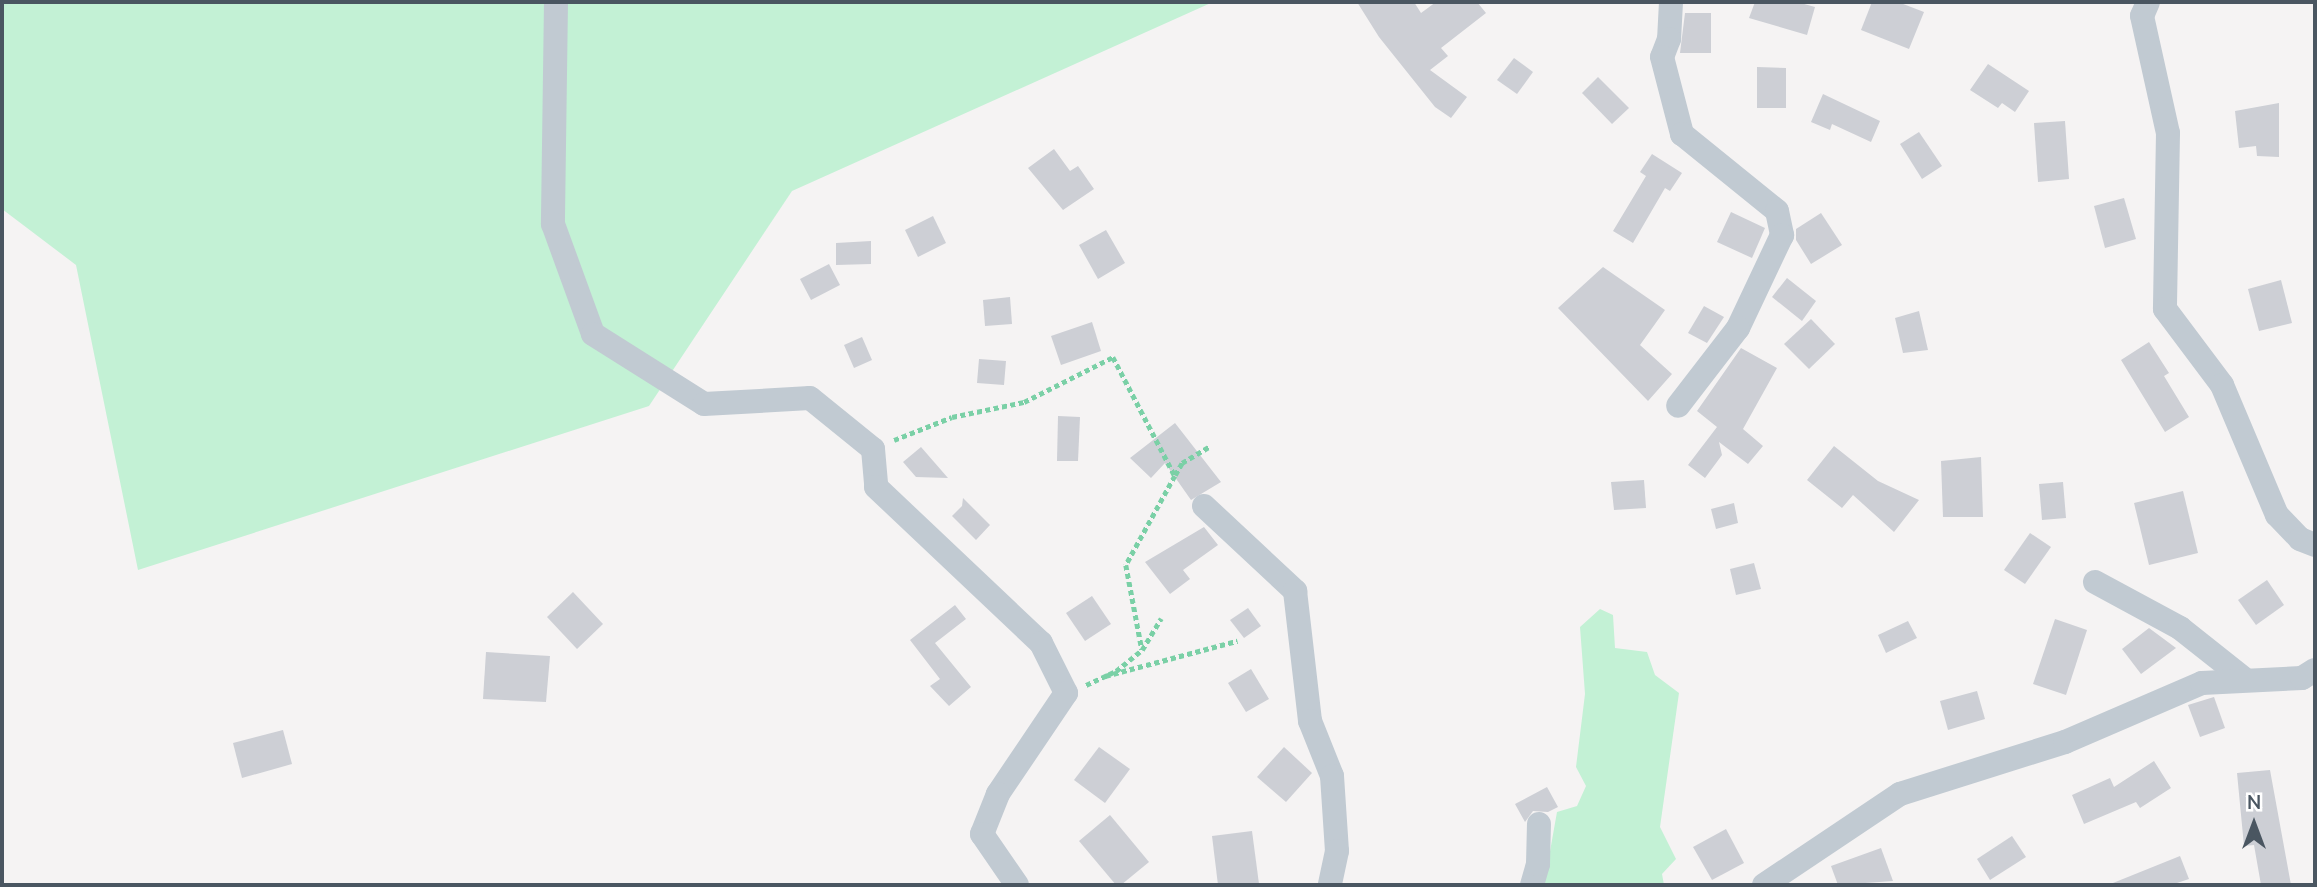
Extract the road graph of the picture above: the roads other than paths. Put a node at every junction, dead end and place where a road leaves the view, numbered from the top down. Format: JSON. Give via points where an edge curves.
{"nodes":[{"id":1,"x":556,"y":2,"type":"edge"},
{"id":2,"x":1671,"y":2,"type":"edge"},
{"id":3,"x":2148,"y":2,"type":"edge"},
{"id":4,"x":1678,"y":407,"type":"dead end"},
{"id":5,"x":1204,"y":506,"type":"dead end"},
{"id":6,"x":2315,"y":545,"type":"edge"},
{"id":7,"x":2095,"y":582,"type":"dead end"},
{"id":8,"x":2315,"y":670,"type":"edge"},
{"id":9,"x":2243,"y":678,"type":"junction"},
{"id":10,"x":1539,"y":824,"type":"dead end"},
{"id":11,"x":1017,"y":885,"type":"edge"},
{"id":12,"x":1330,"y":885,"type":"edge"},
{"id":13,"x":1532,"y":885,"type":"edge"},
{"id":14,"x":1764,"y":885,"type":"edge"}],
"edges":[{"from":1,"to":11,"type":"street","via":[[553,224],[593,334],[704,404],[810,398],[873,449],[876,487],[1041,643],[1066,693],[998,794],[982,834]]},
{"from":2,"to":4,"type":"street","via":[[1669,39],[1662,57],[1682,134],[1777,211],[1782,235],[1738,328]]},
{"from":3,"to":6,"type":"street","via":[[2143,16],[2168,133],[2165,309],[2222,385],[2277,515],[2300,539]]},
{"from":5,"to":12,"type":"street","via":[[1295,592],[1310,721],[1332,776],[1337,851]]},
{"from":7,"to":9,"type":"street","via":[[2180,628]]},
{"from":8,"to":9,"type":"street","via":[[2302,678]]},
{"from":9,"to":14,"type":"street","via":[[2202,683],[2065,742],[1900,794]]},
{"from":10,"to":13,"type":"street","via":[[1538,864]]}]}
